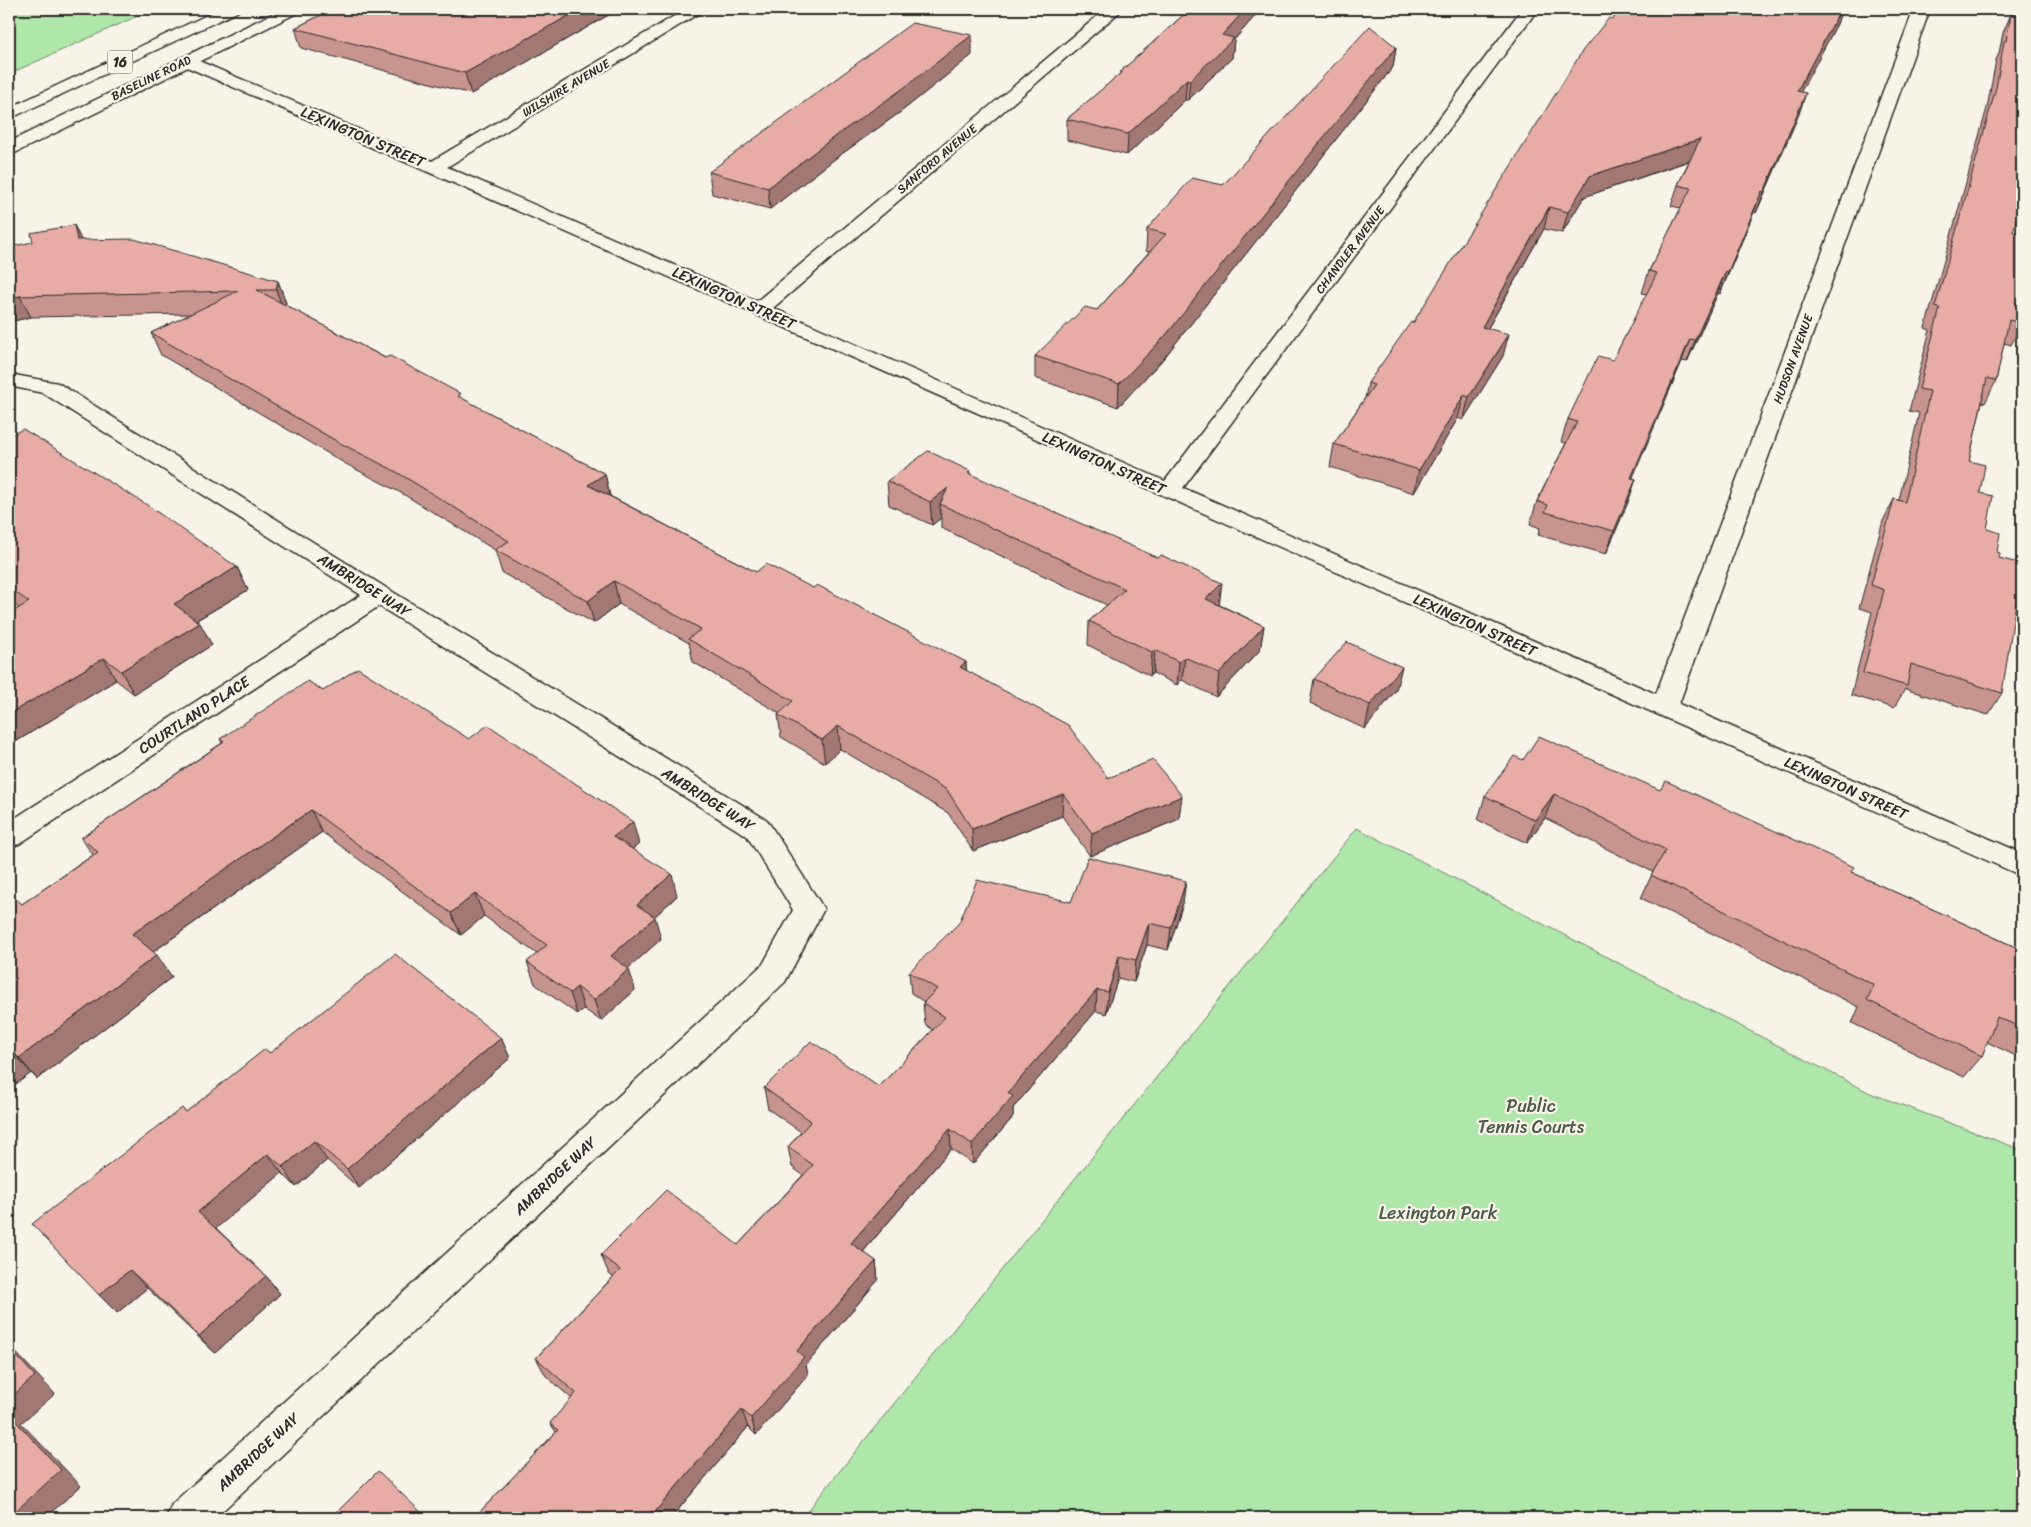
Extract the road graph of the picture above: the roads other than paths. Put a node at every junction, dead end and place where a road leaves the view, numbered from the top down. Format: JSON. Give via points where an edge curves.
{"nodes":[{"id":1,"x":232,"y":9,"type":"edge"},
{"id":2,"x":294,"y":9,"type":"edge"},
{"id":3,"x":696,"y":9,"type":"edge"},
{"id":4,"x":1115,"y":9,"type":"edge"},
{"id":5,"x":1530,"y":9,"type":"edge"},
{"id":6,"x":1922,"y":9,"type":"edge"},
{"id":7,"x":186,"y":61,"type":"junction"},
{"id":8,"x":9,"y":114,"type":"edge"},
{"id":9,"x":9,"y":149,"type":"edge"},
{"id":10,"x":435,"y":167,"type":"junction"},
{"id":11,"x":759,"y":309,"type":"junction"},
{"id":12,"x":9,"y":380,"type":"edge"},
{"id":13,"x":1169,"y":491,"type":"junction"},
{"id":14,"x":380,"y":595,"type":"junction"},
{"id":15,"x":1664,"y":708,"type":"junction"},
{"id":16,"x":9,"y":836,"type":"edge"},
{"id":17,"x":2022,"y":865,"type":"edge"},
{"id":18,"x":186,"y":1518,"type":"edge"}],
"edges":[{"from":1,"to":8,"type":"street","name":"BASELINE ROAD","number":"16"},
{"from":2,"to":7,"type":"street","name":"BASELINE ROAD","number":"16"},
{"from":3,"to":10,"type":"street","name":"WILSHIRE AVENUE"},
{"from":4,"to":11,"type":"street","name":"SANFORD AVENUE"},
{"from":5,"to":13,"type":"street","name":"CHANDLER AVENUE"},
{"from":6,"to":15,"type":"street","name":"HUDSON AVENUE"},
{"from":7,"to":9,"type":"street","name":"BASELINE ROAD","number":"16"},
{"from":7,"to":10,"type":"street","name":"LEXINGTON STREET"},
{"from":10,"to":11,"type":"street","name":"LEXINGTON STREET"},
{"from":11,"to":13,"type":"street","name":"LEXINGTON STREET"},
{"from":12,"to":14,"type":"street","name":"AMBRIDGE WAY","via":[[50,388]]},
{"from":13,"to":15,"type":"street","name":"LEXINGTON STREET"},
{"from":14,"to":16,"type":"street","name":"COURTLAND PLACE"},
{"from":14,"to":18,"type":"street","name":"AMBRIDGE WAY","via":[[757,828],[809,909],[774,973]]},
{"from":15,"to":17,"type":"street","name":"LEXINGTON STREET"}]}
